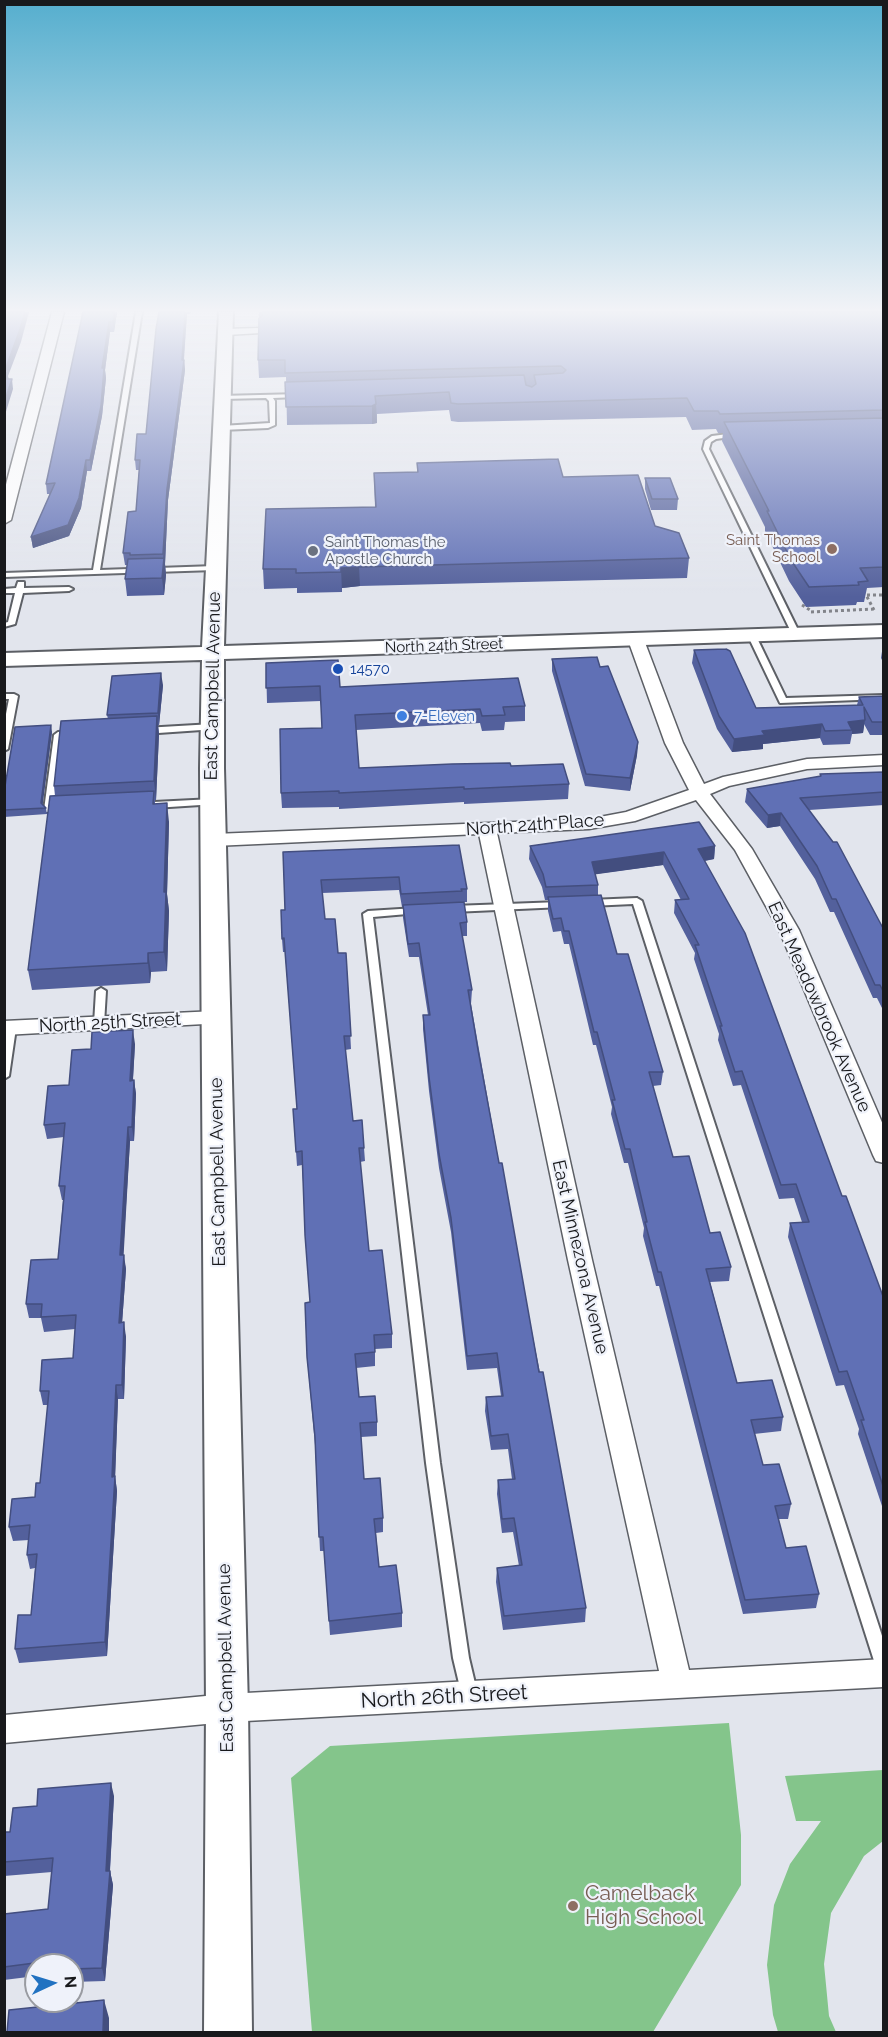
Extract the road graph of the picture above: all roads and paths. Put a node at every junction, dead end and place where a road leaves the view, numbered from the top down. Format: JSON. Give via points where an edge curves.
{"nodes":[{"id":1,"x":33,"y":407,"type":"edge"},
{"id":2,"x":123,"y":407,"type":"edge"},
{"id":3,"x":221,"y":407,"type":"edge"},
{"id":4,"x":272,"y":407,"type":"edge"},
{"id":5,"x":220,"y":428,"type":"junction"},
{"id":6,"x":749,"y":435,"type":"edge"},
{"id":7,"x":4,"y":520,"type":"edge"},
{"id":8,"x":215,"y":568,"type":"junction"},
{"id":9,"x":96,"y":572,"type":"junction"},
{"id":10,"x":4,"y":575,"type":"edge"},
{"id":11,"x":22,"y":575,"type":"junction"},
{"id":12,"x":69,"y":589,"type":"dead end"},
{"id":13,"x":4,"y":591,"type":"edge"},
{"id":14,"x":19,"y":591,"type":"junction"},
{"id":15,"x":884,"y":595,"type":"edge"},
{"id":16,"x":815,"y":616,"type":"dead end"},
{"id":17,"x":878,"y":618,"type":"edge"},
{"id":18,"x":4,"y":625,"type":"edge"},
{"id":19,"x":796,"y":634,"type":"junction"},
{"id":20,"x":752,"y":636,"type":"junction"},
{"id":21,"x":636,"y":640,"type":"junction"},
{"id":22,"x":214,"y":654,"type":"junction"},
{"id":23,"x":4,"y":660,"type":"edge"},
{"id":24,"x":4,"y":697,"type":"edge"},
{"id":25,"x":884,"y":697,"type":"edge"},
{"id":26,"x":213,"y":727,"type":"junction"},
{"id":27,"x":135,"y":731,"type":"edge"},
{"id":28,"x":80,"y":734,"type":"edge"},
{"id":29,"x":4,"y":748,"type":"edge"},
{"id":30,"x":884,"y":760,"type":"edge"},
{"id":31,"x":699,"y":792,"type":"junction"},
{"id":32,"x":213,"y":802,"type":"junction"},
{"id":33,"x":143,"y":806,"type":"edge"},
{"id":34,"x":60,"y":810,"type":"edge"},
{"id":35,"x":487,"y":829,"type":"junction"},
{"id":36,"x":214,"y":840,"type":"junction"},
{"id":37,"x":503,"y":907,"type":"junction"},
{"id":38,"x":101,"y":991,"type":"dead end"},
{"id":39,"x":216,"y":1018,"type":"junction"},
{"id":40,"x":99,"y":1024,"type":"junction"},
{"id":41,"x":8,"y":1028,"type":"edge"},
{"id":42,"x":4,"y":1076,"type":"edge"},
{"id":43,"x":884,"y":1155,"type":"edge"},
{"id":44,"x":884,"y":1667,"type":"edge"},
{"id":45,"x":884,"y":1673,"type":"edge"},
{"id":46,"x":677,"y":1684,"type":"junction"},
{"id":47,"x":470,"y":1696,"type":"junction"},
{"id":48,"x":227,"y":1708,"type":"junction"},
{"id":49,"x":4,"y":1729,"type":"edge"},
{"id":50,"x":228,"y":2032,"type":"edge"}],
"edges":[{"from":1,"to":7,"type":"street"},
{"from":2,"to":9,"type":"lane"},
{"from":3,"to":5,"type":"street","name":"East Campbell Avenue"},
{"from":4,"to":5,"type":"lane","via":[[273,424]]},
{"from":5,"to":8,"type":"street","name":"East Campbell Avenue"},
{"from":6,"to":19,"type":"lane","via":[[714,437],[706,448]]},
{"from":8,"to":9,"type":"lane"},
{"from":8,"to":22,"type":"street","name":"East Campbell Avenue"},
{"from":9,"to":11,"type":"lane"},
{"from":10,"to":11,"type":"lane"},
{"from":11,"to":14,"type":"lane"},
{"from":12,"to":14,"type":"lane"},
{"from":13,"to":14,"type":"lane"},
{"from":14,"to":18,"type":"lane","via":[[11,624]]},
{"from":15,"to":17,"type":"path","via":[[866,595]]},
{"from":16,"to":17,"type":"path","via":[[810,610]]},
{"from":17,"to":19,"type":"street","name":"North 24th Street"},
{"from":19,"to":20,"type":"street","name":"North 24th Street"},
{"from":20,"to":21,"type":"street","name":"North 24th Street"},
{"from":20,"to":25,"type":"lane","via":[[783,700]]},
{"from":21,"to":22,"type":"street","name":"North 24th Street"},
{"from":21,"to":31,"type":"street","name":"East Meadowbrook Avenue","via":[[674,743]]},
{"from":22,"to":23,"type":"street","name":"North 24th Street"},
{"from":22,"to":26,"type":"street","name":"East Campbell Avenue"},
{"from":24,"to":29,"type":"lane","via":[[14,696]]},
{"from":26,"to":27,"type":"lane"},
{"from":26,"to":32,"type":"street","name":"East Campbell Avenue"},
{"from":28,"to":34,"type":"lane","via":[[58,735],[49,810]]},
{"from":30,"to":31,"type":"street","name":"North 24th Place","via":[[787,768],[723,782]]},
{"from":31,"to":35,"type":"street","name":"North 24th Place","via":[[629,817],[556,827]]},
{"from":31,"to":43,"type":"street","name":"East Meadowbrook Avenue","via":[[743,849],[789,930]]},
{"from":32,"to":33,"type":"lane"},
{"from":32,"to":36,"type":"street","name":"East Campbell Avenue"},
{"from":35,"to":36,"type":"street","name":"North 24th Place"},
{"from":35,"to":37,"type":"street","name":"East Minnezona Avenue"},
{"from":36,"to":39,"type":"street","name":"East Campbell Avenue"},
{"from":37,"to":44,"type":"lane","via":[[637,902]]},
{"from":37,"to":46,"type":"street","name":"East Minnezona Avenue"},
{"from":37,"to":47,"type":"lane","via":[[368,914],[433,1463]]},
{"from":38,"to":40,"type":"lane"},
{"from":39,"to":40,"type":"street","name":"North 25th Street"},
{"from":39,"to":48,"type":"street","name":"East Campbell Avenue"},
{"from":40,"to":41,"type":"street","name":"North 25th Street"},
{"from":41,"to":42,"type":"lane"},
{"from":45,"to":46,"type":"street","name":"North 26th Street"},
{"from":46,"to":47,"type":"street","name":"North 26th Street"},
{"from":47,"to":48,"type":"street","name":"North 26th Street"},
{"from":48,"to":49,"type":"street","name":"North 26th Street"},
{"from":48,"to":50,"type":"street","name":"East Campbell Avenue"}]}
